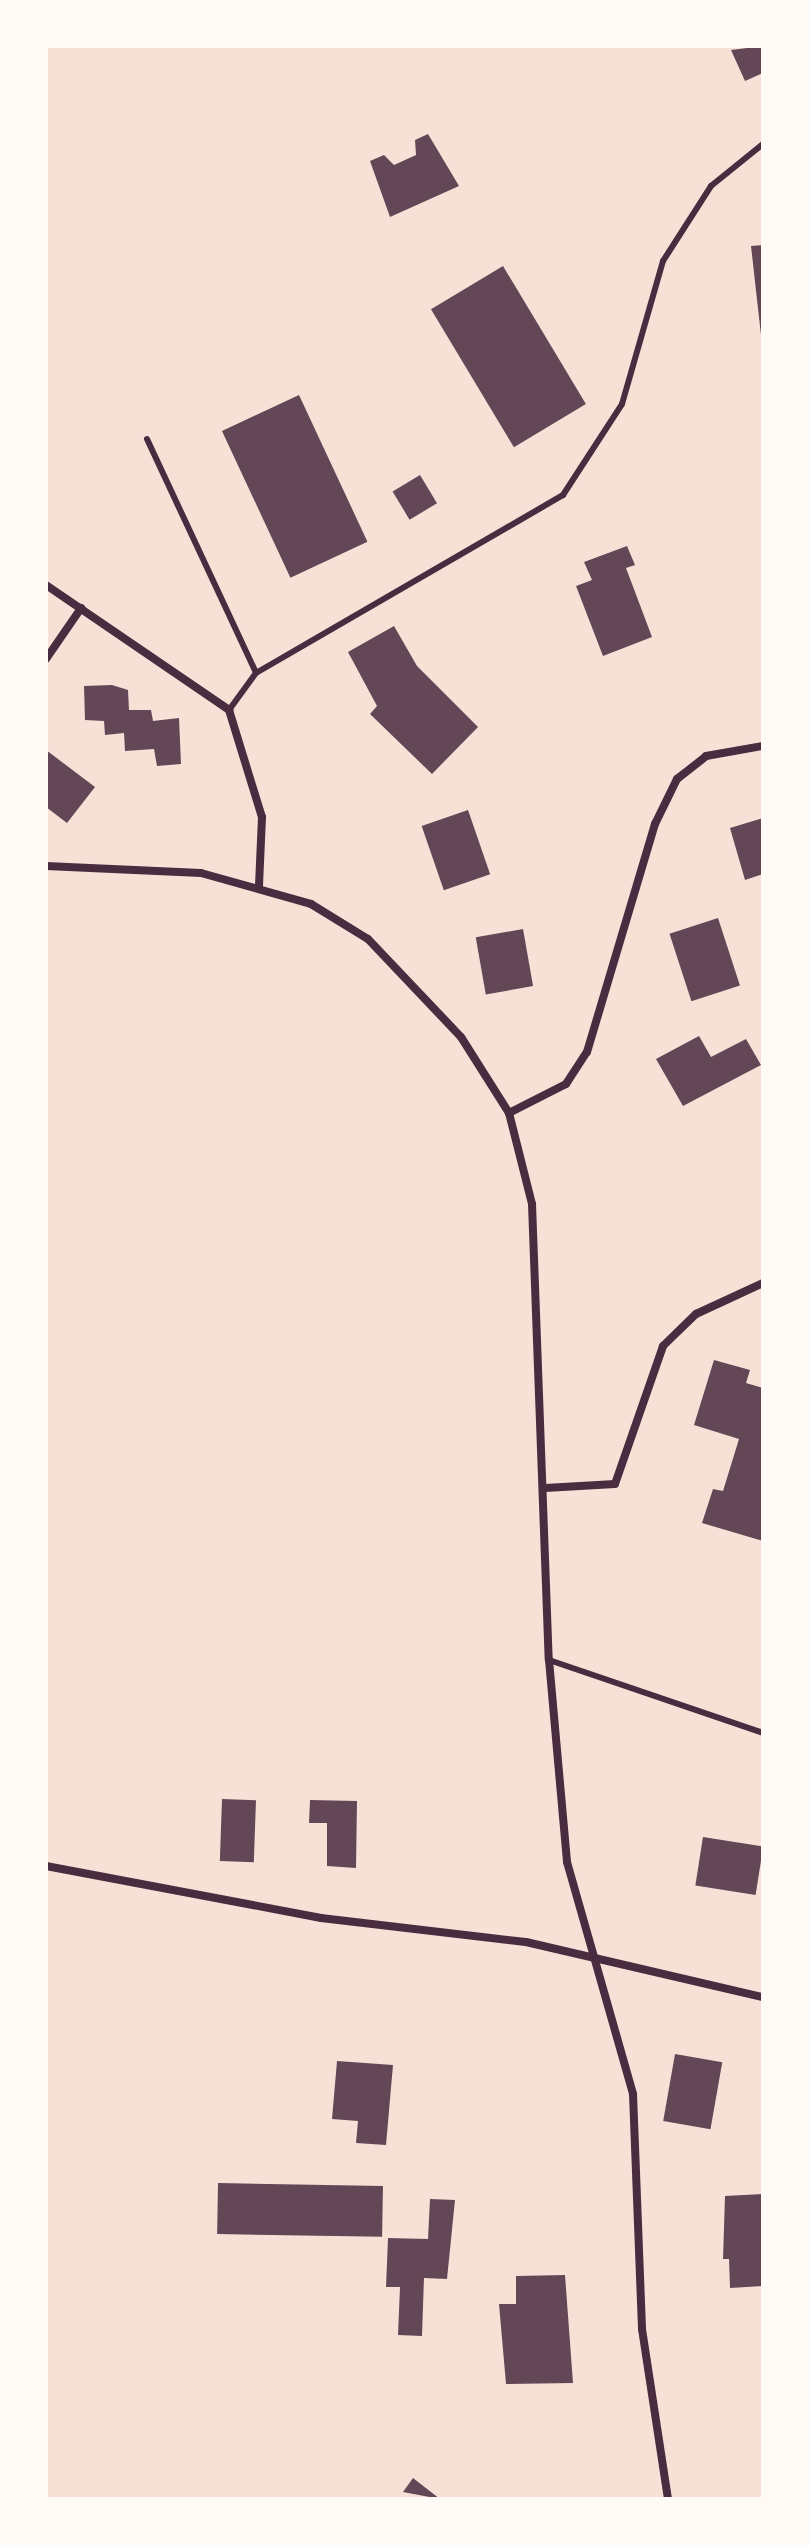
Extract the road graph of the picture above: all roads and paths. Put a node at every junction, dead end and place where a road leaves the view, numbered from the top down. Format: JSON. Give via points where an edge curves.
{"nodes":[{"id":1,"x":763,"y":144,"type":"edge"},
{"id":2,"x":147,"y":439,"type":"dead end"},
{"id":3,"x":46,"y":585,"type":"edge"},
{"id":4,"x":81,"y":608,"type":"junction"},
{"id":5,"x":46,"y":659,"type":"edge"},
{"id":6,"x":256,"y":673,"type":"junction"},
{"id":7,"x":229,"y":710,"type":"junction"},
{"id":8,"x":763,"y":746,"type":"edge"},
{"id":9,"x":46,"y":866,"type":"edge"},
{"id":10,"x":259,"y":886,"type":"junction"},
{"id":11,"x":509,"y":1113,"type":"junction"},
{"id":12,"x":763,"y":1283,"type":"edge"},
{"id":13,"x":545,"y":1488,"type":"junction"},
{"id":14,"x":549,"y":1660,"type":"junction"},
{"id":15,"x":763,"y":1733,"type":"edge"},
{"id":16,"x":46,"y":1866,"type":"edge"},
{"id":17,"x":595,"y":1958,"type":"junction"},
{"id":18,"x":763,"y":1997,"type":"edge"},
{"id":19,"x":668,"y":2499,"type":"edge"}],
"edges":[{"from":1,"to":6,"type":"lane","via":[[711,186],[663,261],[622,404],[563,495]]},
{"from":2,"to":6,"type":"lane"},
{"from":3,"to":4,"type":"street"},
{"from":4,"to":5,"type":"street"},
{"from":4,"to":7,"type":"street"},
{"from":6,"to":7,"type":"lane"},
{"from":7,"to":10,"type":"street","via":[[262,817]]},
{"from":8,"to":11,"type":"street","via":[[706,756],[677,779],[655,824],[587,1052],[566,1084]]},
{"from":9,"to":10,"type":"street","via":[[201,873]]},
{"from":10,"to":11,"type":"street","via":[[311,904],[368,939],[461,1037]]},
{"from":11,"to":13,"type":"street","via":[[532,1204]]},
{"from":12,"to":13,"type":"street","via":[[696,1314],[663,1346],[615,1484]]},
{"from":13,"to":14,"type":"street"},
{"from":14,"to":15,"type":"lane"},
{"from":14,"to":17,"type":"street","via":[[567,1862]]},
{"from":16,"to":17,"type":"street"},
{"from":17,"to":18,"type":"street"},
{"from":17,"to":19,"type":"street","via":[[633,2094],[642,2329]]}]}
